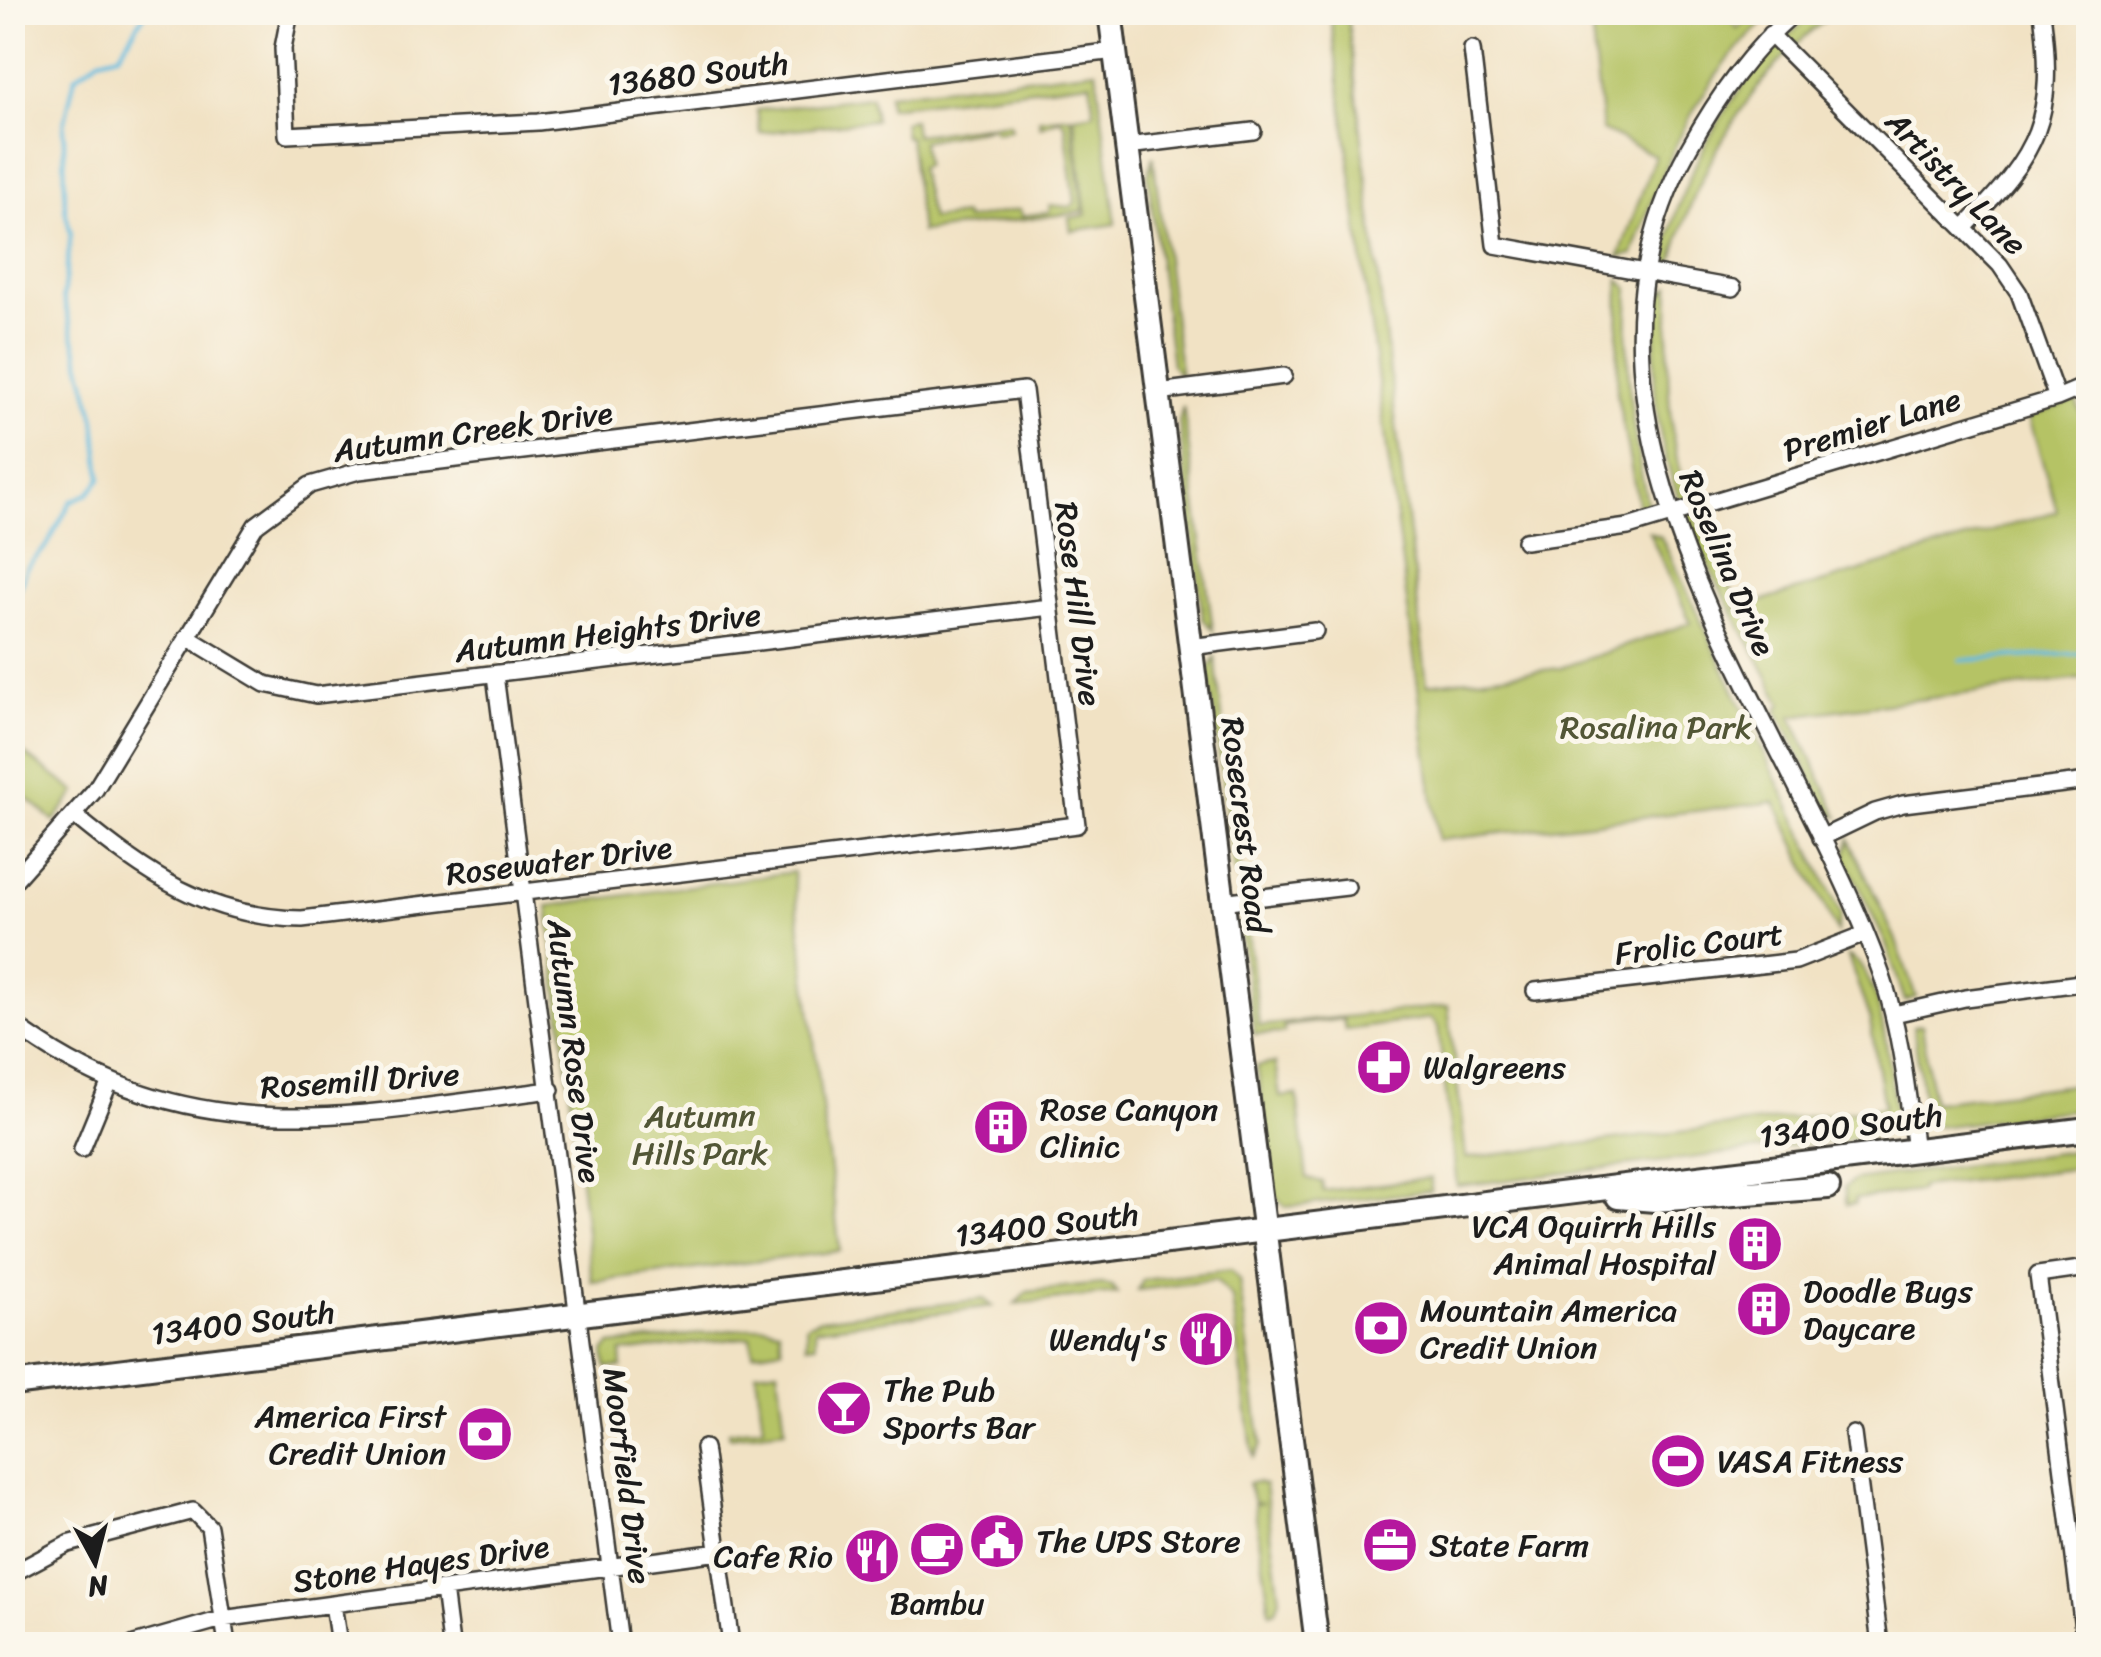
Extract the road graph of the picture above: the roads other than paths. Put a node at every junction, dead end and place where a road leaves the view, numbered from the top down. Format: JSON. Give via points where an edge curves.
{"nodes":[{"id":1,"x":290,"y":12,"type":"edge"},
{"id":2,"x":1110,"y":12,"type":"edge"},
{"id":3,"x":1795,"y":12,"type":"edge"},
{"id":4,"x":2042,"y":12,"type":"edge"},
{"id":5,"x":1770,"y":34,"type":"junction"},
{"id":6,"x":1472,"y":49,"type":"dead end"},
{"id":7,"x":1115,"y":51,"type":"junction"},
{"id":8,"x":1253,"y":131,"type":"dead end"},
{"id":9,"x":1127,"y":146,"type":"junction"},
{"id":10,"x":1964,"y":227,"type":"junction"},
{"id":11,"x":1644,"y":272,"type":"junction"},
{"id":12,"x":1733,"y":288,"type":"dead end"},
{"id":13,"x":1284,"y":376,"type":"dead end"},
{"id":14,"x":2088,"y":385,"type":"edge"},
{"id":15,"x":1024,"y":390,"type":"joint"},
{"id":16,"x":1158,"y":392,"type":"junction"},
{"id":17,"x":2057,"y":398,"type":"junction"},
{"id":18,"x":1670,"y":514,"type":"junction"},
{"id":19,"x":1525,"y":541,"type":"dead end"},
{"id":20,"x":1050,"y":607,"type":"junction"},
{"id":21,"x":1315,"y":632,"type":"dead end"},
{"id":22,"x":187,"y":637,"type":"junction"},
{"id":23,"x":1190,"y":647,"type":"junction"},
{"id":24,"x":495,"y":674,"type":"junction"},
{"id":25,"x":2088,"y":781,"type":"edge"},
{"id":26,"x":76,"y":816,"type":"junction"},
{"id":27,"x":1077,"y":826,"type":"joint"},
{"id":28,"x":1821,"y":838,"type":"junction"},
{"id":29,"x":12,"y":882,"type":"edge"},
{"id":30,"x":1347,"y":886,"type":"dead end"},
{"id":31,"x":527,"y":893,"type":"junction"},
{"id":32,"x":1222,"y":902,"type":"junction"},
{"id":33,"x":1865,"y":934,"type":"junction"},
{"id":34,"x":2088,"y":982,"type":"edge"},
{"id":35,"x":1535,"y":991,"type":"dead end"},
{"id":36,"x":1894,"y":1014,"type":"junction"},
{"id":37,"x":12,"y":1023,"type":"edge"},
{"id":38,"x":110,"y":1081,"type":"junction"},
{"id":39,"x":552,"y":1090,"type":"junction"},
{"id":40,"x":2088,"y":1129,"type":"edge"},
{"id":41,"x":82,"y":1149,"type":"dead end"},
{"id":42,"x":1915,"y":1150,"type":"junction"},
{"id":43,"x":1828,"y":1187,"type":"dead end"},
{"id":44,"x":1575,"y":1193,"type":"junction"},
{"id":45,"x":1263,"y":1232,"type":"junction"},
{"id":46,"x":2088,"y":1268,"type":"edge"},
{"id":47,"x":580,"y":1315,"type":"junction"},
{"id":48,"x":12,"y":1384,"type":"edge"},
{"id":49,"x":1853,"y":1434,"type":"dead end"},
{"id":50,"x":704,"y":1448,"type":"dead end"},
{"id":51,"x":720,"y":1552,"type":"junction"},
{"id":52,"x":611,"y":1566,"type":"junction"},
{"id":53,"x":12,"y":1574,"type":"edge"},
{"id":54,"x":444,"y":1588,"type":"junction"},
{"id":55,"x":333,"y":1604,"type":"junction"},
{"id":56,"x":222,"y":1619,"type":"junction"},
{"id":57,"x":134,"y":1644,"type":"edge"},
{"id":58,"x":227,"y":1644,"type":"edge"},
{"id":59,"x":339,"y":1644,"type":"edge"},
{"id":60,"x":450,"y":1644,"type":"edge"},
{"id":61,"x":620,"y":1644,"type":"edge"},
{"id":62,"x":731,"y":1644,"type":"edge"},
{"id":63,"x":1316,"y":1644,"type":"edge"},
{"id":64,"x":1880,"y":1644,"type":"edge"},
{"id":65,"x":2085,"y":1644,"type":"edge"}],
"edges":[{"from":1,"to":7,"type":"street","name":"13680 South","via":[[283,48],[287,135],[538,122]]},
{"from":2,"to":7,"type":"main road","name":"Rosecrest Road"},
{"from":3,"to":5,"type":"street","name":"Roselina Drive"},
{"from":4,"to":10,"type":"street","via":[[2049,78],[2036,136],[2010,179]]},
{"from":5,"to":10,"type":"street","name":"Artistry Lane"},
{"from":5,"to":11,"type":"street","name":"Roselina Drive","via":[[1730,79],[1676,171]]},
{"from":6,"to":11,"type":"street","via":[[1495,246]]},
{"from":7,"to":9,"type":"main road","name":"Rosecrest Road"},
{"from":8,"to":9,"type":"street"},
{"from":9,"to":16,"type":"main road","name":"Rosecrest Road"},
{"from":10,"to":17,"type":"street","name":"Artistry Lane","via":[[2019,293]]},
{"from":11,"to":12,"type":"street"},
{"from":11,"to":18,"type":"street","name":"Roselina Drive","via":[[1644,414]]},
{"from":13,"to":16,"type":"street"},
{"from":14,"to":17,"type":"street","name":"Premier Lane"},
{"from":15,"to":20,"type":"street","name":"Rose Hill Drive"},
{"from":15,"to":22,"type":"street","name":"Autumn Creek Drive","via":[[328,478],[295,493],[256,525]]},
{"from":16,"to":23,"type":"main road","name":"Rosecrest Road"},
{"from":17,"to":18,"type":"street","name":"Premier Lane"},
{"from":18,"to":19,"type":"street","name":"Premier Lane","via":[[1614,530]]},
{"from":18,"to":28,"type":"street","name":"Roselina Drive"},
{"from":20,"to":24,"type":"street","name":"Autumn Heights Drive"},
{"from":20,"to":27,"type":"street","name":"Rose Hill Drive"},
{"from":21,"to":23,"type":"street"},
{"from":22,"to":24,"type":"street","name":"Autumn Heights Drive","via":[[250,676],[297,694]]},
{"from":22,"to":26,"type":"street","name":"Autumn Creek Drive"},
{"from":23,"to":32,"type":"main road","name":"Rosecrest Road"},
{"from":24,"to":31,"type":"street","name":"Autumn Rose Drive"},
{"from":25,"to":28,"type":"street","via":[[1903,804]]},
{"from":26,"to":29,"type":"street","name":"Autumn Creek Drive"},
{"from":26,"to":31,"type":"street","name":"Rosewater Drive","via":[[174,890],[250,916],[302,919]]},
{"from":27,"to":31,"type":"street","name":"Rosewater Drive"},
{"from":28,"to":33,"type":"street","name":"Roselina Drive"},
{"from":30,"to":32,"type":"street"},
{"from":31,"to":39,"type":"street","name":"Autumn Rose Drive"},
{"from":32,"to":45,"type":"main road","name":"Rosecrest Road"},
{"from":33,"to":35,"type":"street","name":"Frolic Court","via":[[1796,960]]},
{"from":33,"to":36,"type":"street","name":"Roselina Drive"},
{"from":34,"to":36,"type":"street"},
{"from":36,"to":42,"type":"street","name":"Roselina Drive"},
{"from":37,"to":38,"type":"street","name":"Rosemill Drive"},
{"from":38,"to":39,"type":"street","name":"Rosemill Drive","via":[[208,1112],[267,1118],[330,1117]]},
{"from":38,"to":41,"type":"street"},
{"from":39,"to":47,"type":"street","name":"Autumn Rose Drive"},
{"from":40,"to":42,"type":"main road","name":"13400 South"},
{"from":42,"to":44,"type":"main road","name":"13400 South"},
{"from":43,"to":44,"type":"main road","via":[[1655,1200]]},
{"from":44,"to":45,"type":"main road","name":"13400 South"},
{"from":45,"to":47,"type":"main road","name":"13400 South"},
{"from":45,"to":63,"type":"main road","name":"Rosecrest Road"},
{"from":46,"to":65,"type":"street","via":[[2038,1274]]},
{"from":47,"to":48,"type":"main road","name":"13400 South"},
{"from":47,"to":52,"type":"street","name":"Moorfield Drive"},
{"from":49,"to":64,"type":"street"},
{"from":50,"to":51,"type":"street"},
{"from":51,"to":52,"type":"street","name":"Stone Hayes Drive"},
{"from":51,"to":62,"type":"street"},
{"from":52,"to":54,"type":"street","name":"Stone Hayes Drive"},
{"from":52,"to":61,"type":"street","name":"Moorfield Drive"},
{"from":53,"to":56,"type":"street","via":[[68,1544],[192,1511],[208,1527]]},
{"from":54,"to":55,"type":"street","name":"Stone Hayes Drive"},
{"from":54,"to":60,"type":"street"},
{"from":55,"to":56,"type":"street","name":"Stone Hayes Drive"},
{"from":55,"to":59,"type":"street"},
{"from":56,"to":57,"type":"street","name":"Stone Hayes Drive"},
{"from":56,"to":58,"type":"street"}]}
